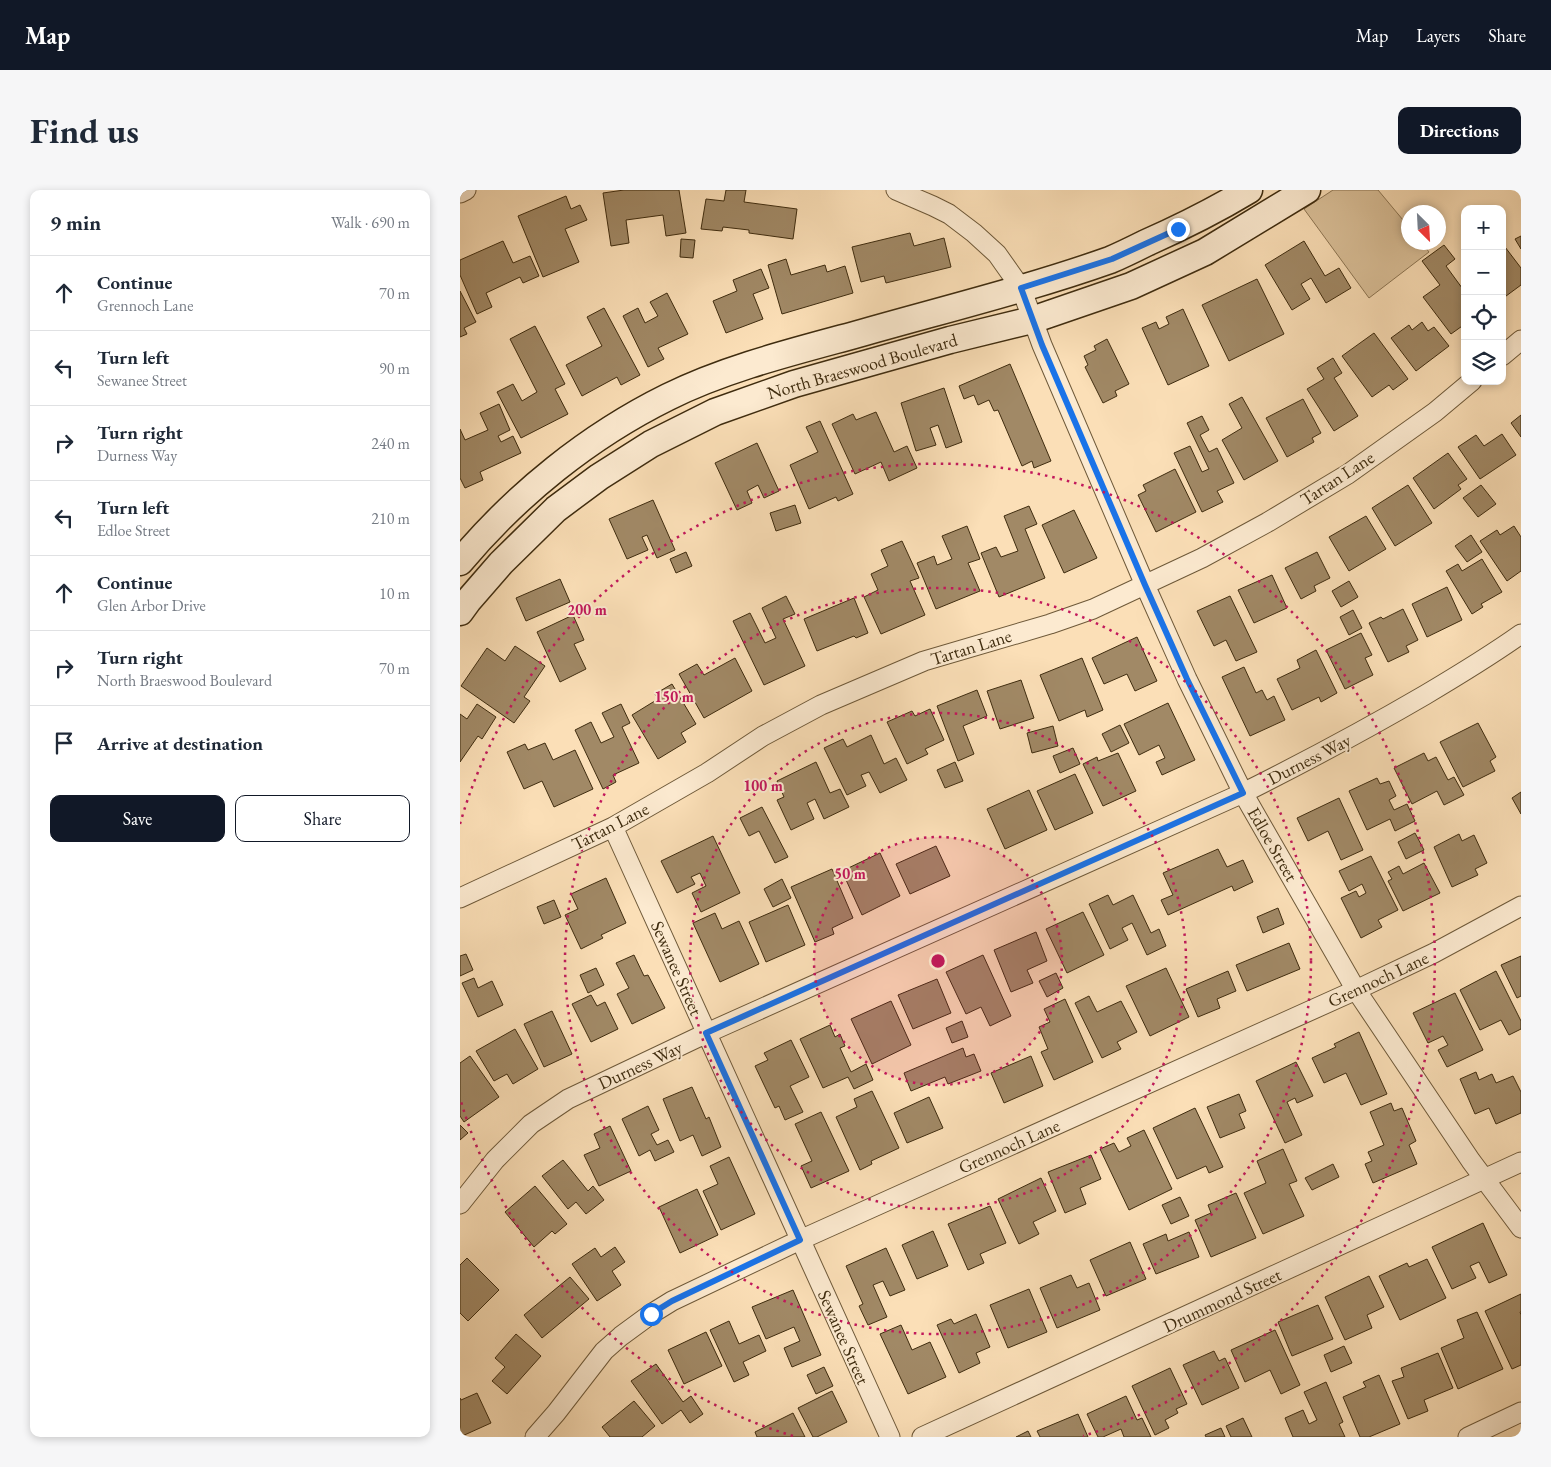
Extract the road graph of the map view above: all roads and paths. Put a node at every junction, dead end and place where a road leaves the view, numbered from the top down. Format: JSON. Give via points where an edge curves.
{"nodes":[{"id":1,"x":466,"y":190,"type":"edge"},
{"id":2,"x":896,"y":190,"type":"edge"},
{"id":3,"x":1249,"y":190,"type":"edge"},
{"id":4,"x":1299,"y":192,"type":"edge"},
{"id":5,"x":460,"y":193,"type":"edge"},
{"id":6,"x":1021,"y":288,"type":"junction"},
{"id":7,"x":1032,"y":320,"type":"junction"},
{"id":8,"x":1521,"y":340,"type":"edge"},
{"id":9,"x":1506,"y":353,"type":"edge"},
{"id":10,"x":1467,"y":385,"type":"edge"},
{"id":11,"x":540,"y":483,"type":"junction"},
{"id":12,"x":560,"y":505,"type":"junction"},
{"id":13,"x":460,"y":562,"type":"edge"},
{"id":14,"x":1145,"y":585,"type":"junction"},
{"id":15,"x":460,"y":612,"type":"edge"},
{"id":16,"x":1521,"y":634,"type":"edge"},
{"id":17,"x":1243,"y":793,"type":"junction"},
{"id":18,"x":613,"y":828,"type":"junction"},
{"id":19,"x":460,"y":898,"type":"edge"},
{"id":20,"x":1521,"y":906,"type":"edge"},
{"id":21,"x":1356,"y":990,"type":"junction"},
{"id":22,"x":706,"y":1033,"type":"junction"},
{"id":23,"x":1521,"y":1162,"type":"edge"},
{"id":24,"x":1484,"y":1179,"type":"junction"},
{"id":25,"x":460,"y":1204,"type":"edge"},
{"id":26,"x":1521,"y":1228,"type":"edge"},
{"id":27,"x":800,"y":1240,"type":"junction"},
{"id":28,"x":1521,"y":1412,"type":"edge"},
{"id":29,"x":535,"y":1437,"type":"edge"},
{"id":30,"x":890,"y":1437,"type":"edge"},
{"id":31,"x":922,"y":1437,"type":"edge"},
{"id":32,"x":1468,"y":1437,"type":"edge"}],
"edges":[{"from":1,"to":5,"type":"street"},
{"from":2,"to":6,"type":"street","name":"Edloe Street","via":[[949,214],[974,233],[997,254]]},
{"from":3,"to":6,"type":"main road","name":"North Braeswood Boulevard","via":[[1178,229],[1112,259]]},
{"from":4,"to":7,"type":"main road","name":"North Braeswood Boulevard","via":[[1205,252],[1132,286]]},
{"from":6,"to":7,"type":"street","name":"Edloe Street"},
{"from":6,"to":11,"type":"main road","name":"North Braeswood Boulevard","via":[[710,378],[667,397],[606,433]]},
{"from":7,"to":12,"type":"main road","name":"North Braeswood Boulevard","via":[[794,384],[715,412],[650,444]]},
{"from":7,"to":14,"type":"street","name":"Edloe Street"},
{"from":8,"to":9,"type":"street"},
{"from":10,"to":14,"type":"street","name":"Tartan Lane","via":[[1348,474],[1268,522]]},
{"from":11,"to":12,"type":"main road"},
{"from":11,"to":13,"type":"main road","name":"North Braeswood Boulevard"},
{"from":12,"to":15,"type":"main road","name":"North Braeswood Boulevard","via":[[501,563]]},
{"from":14,"to":17,"type":"street","name":"Edloe Street"},
{"from":14,"to":18,"type":"street","name":"Tartan Lane","via":[[1050,624],[924,661],[821,705],[763,736]]},
{"from":16,"to":17,"type":"street","name":"Durness Way","via":[[1392,714]]},
{"from":17,"to":21,"type":"street","name":"Edloe Street"},
{"from":17,"to":22,"type":"street","name":"Durness Way"},
{"from":18,"to":19,"type":"street","name":"Tartan Lane"},
{"from":18,"to":22,"type":"street","name":"Sewanee Street"},
{"from":20,"to":21,"type":"street","name":"Grennoch Lane"},
{"from":21,"to":24,"type":"street","name":"Edloe Street"},
{"from":21,"to":27,"type":"street","name":"Grennoch Lane"},
{"from":22,"to":25,"type":"street","name":"Durness Way","via":[[568,1099],[531,1124],[495,1160]]},
{"from":22,"to":27,"type":"street","name":"Sewanee Street"},
{"from":23,"to":24,"type":"street","name":"Drummond Street"},
{"from":24,"to":26,"type":"street","name":"Edloe Street"},
{"from":24,"to":31,"type":"street","name":"Drummond Street"},
{"from":27,"to":29,"type":"street","name":"Grennoch Lane","via":[[672,1301],[621,1336],[604,1351]]},
{"from":27,"to":30,"type":"street","name":"Sewanee Street"},
{"from":28,"to":32,"type":"street"}]}
